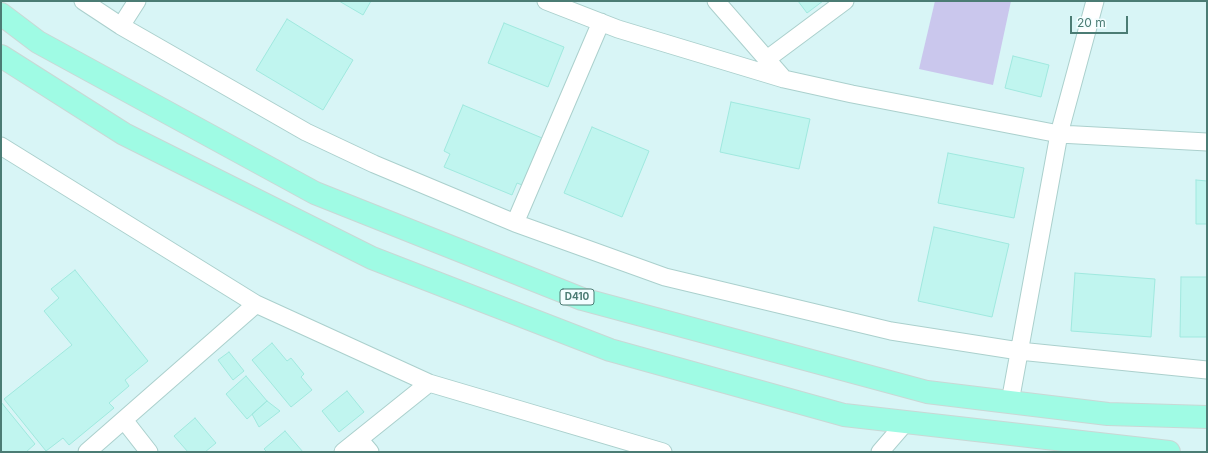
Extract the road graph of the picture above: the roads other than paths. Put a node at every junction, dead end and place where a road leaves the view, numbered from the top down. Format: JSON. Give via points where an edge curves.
{"nodes":[{"id":1,"x":83,"y":1,"type":"edge"},
{"id":2,"x":138,"y":1,"type":"edge"},
{"id":3,"x":546,"y":1,"type":"edge"},
{"id":4,"x":716,"y":1,"type":"edge"},
{"id":5,"x":845,"y":1,"type":"edge"},
{"id":6,"x":1095,"y":1,"type":"edge"},
{"id":7,"x":1,"y":14,"type":"edge"},
{"id":8,"x":601,"y":22,"type":"junction"},
{"id":9,"x":121,"y":26,"type":"junction"},
{"id":10,"x":1,"y":56,"type":"edge"},
{"id":11,"x":767,"y":59,"type":"junction"},
{"id":12,"x":784,"y":79,"type":"junction"},
{"id":13,"x":1059,"y":134,"type":"junction"},
{"id":14,"x":1207,"y":142,"type":"edge"},
{"id":15,"x":1,"y":146,"type":"edge"},
{"id":16,"x":515,"y":223,"type":"junction"},
{"id":17,"x":256,"y":304,"type":"junction"},
{"id":18,"x":1019,"y":351,"type":"junction"},
{"id":19,"x":1207,"y":370,"type":"edge"},
{"id":20,"x":429,"y":383,"type":"junction"},
{"id":21,"x":1010,"y":402,"type":"junction"},
{"id":22,"x":1207,"y":417,"type":"edge"},
{"id":23,"x":124,"y":420,"type":"junction"},
{"id":24,"x":906,"y":422,"type":"junction"},
{"id":25,"x":364,"y":446,"type":"edge"},
{"id":26,"x":87,"y":452,"type":"edge"},
{"id":27,"x":149,"y":452,"type":"edge"},
{"id":28,"x":343,"y":452,"type":"edge"},
{"id":29,"x":663,"y":452,"type":"edge"},
{"id":30,"x":880,"y":452,"type":"edge"},
{"id":31,"x":1169,"y":452,"type":"edge"}],
"edges":[{"from":1,"to":9,"type":"street"},
{"from":2,"to":9,"type":"street"},
{"from":3,"to":8,"type":"street"},
{"from":4,"to":11,"type":"street"},
{"from":5,"to":11,"type":"street"},
{"from":6,"to":13,"type":"street"},
{"from":7,"to":21,"type":"highway","number":"D410","via":[[38,42],[315,193],[582,299],[927,392]]},
{"from":8,"to":12,"type":"street"},
{"from":8,"to":16,"type":"street"},
{"from":9,"to":16,"type":"street","via":[[306,132],[374,164]]},
{"from":10,"to":24,"type":"highway","via":[[124,134],[372,258],[610,350],[844,415]]},
{"from":11,"to":12,"type":"street"},
{"from":12,"to":13,"type":"street"},
{"from":13,"to":14,"type":"street"},
{"from":13,"to":18,"type":"street"},
{"from":15,"to":17,"type":"street"},
{"from":16,"to":18,"type":"street","via":[[665,277],[891,330]]},
{"from":17,"to":20,"type":"street"},
{"from":17,"to":23,"type":"street"},
{"from":18,"to":19,"type":"street"},
{"from":18,"to":21,"type":"street"},
{"from":20,"to":25,"type":"street"},
{"from":20,"to":29,"type":"street"},
{"from":21,"to":22,"type":"highway","number":"D410","via":[[1108,414]]},
{"from":23,"to":26,"type":"street"},
{"from":23,"to":27,"type":"street"},
{"from":24,"to":30,"type":"street"},
{"from":24,"to":31,"type":"highway"},
{"from":25,"to":28,"type":"street"}]}
